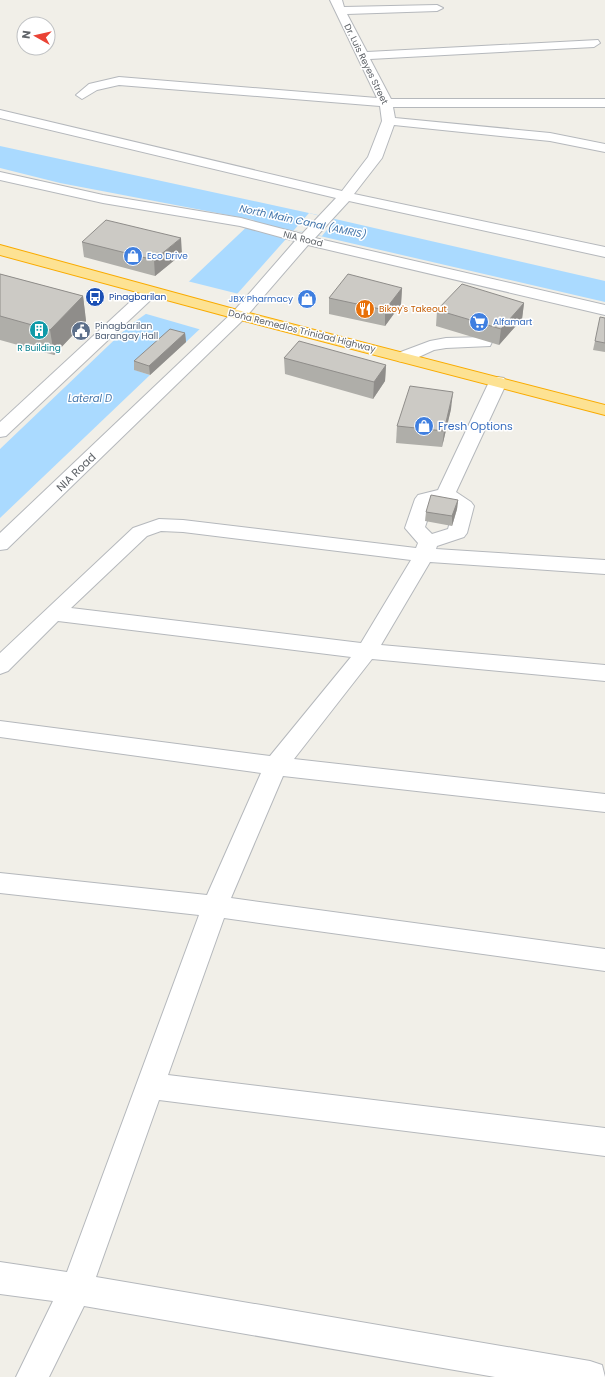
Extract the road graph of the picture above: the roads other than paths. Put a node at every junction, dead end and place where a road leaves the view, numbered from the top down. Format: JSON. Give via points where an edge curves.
{"nodes":[{"id":1,"x":338,"y":6,"type":"edge"},
{"id":2,"x":437,"y":8,"type":"dead end"},
{"id":3,"x":594,"y":43,"type":"dead end"},
{"id":4,"x":364,"y":56,"type":"junction"},
{"id":5,"x":82,"y":95,"type":"dead end"},
{"id":6,"x":605,"y":103,"type":"edge"},
{"id":7,"x":386,"y":104,"type":"junction"},
{"id":8,"x":0,"y":114,"type":"edge"},
{"id":9,"x":389,"y":121,"type":"junction"},
{"id":10,"x":605,"y":148,"type":"edge"},
{"id":11,"x":0,"y":176,"type":"edge"},
{"id":12,"x":345,"y":196,"type":"junction"},
{"id":13,"x":312,"y":232,"type":"junction"},
{"id":14,"x":0,"y":250,"type":"edge"},
{"id":15,"x":605,"y":252,"type":"edge"},
{"id":16,"x":157,"y":293,"type":"junction"},
{"id":17,"x":605,"y":310,"type":"edge"},
{"id":18,"x":230,"y":313,"type":"junction"},
{"id":19,"x":484,"y":342,"type":"edge"},
{"id":20,"x":404,"y":357,"type":"junction"},
{"id":21,"x":498,"y":382,"type":"junction"},
{"id":22,"x":605,"y":410,"type":"edge"},
{"id":23,"x":0,"y":432,"type":"edge"},
{"id":24,"x":446,"y":494,"type":"junction"},
{"id":25,"x":0,"y":544,"type":"edge"},
{"id":26,"x":426,"y":549,"type":"junction"},
{"id":27,"x":605,"y":567,"type":"edge"},
{"id":28,"x":53,"y":613,"type":"junction"},
{"id":29,"x":367,"y":651,"type":"junction"},
{"id":30,"x":0,"y":666,"type":"edge"},
{"id":31,"x":605,"y":673,"type":"edge"},
{"id":32,"x":0,"y":729,"type":"edge"},
{"id":33,"x":276,"y":766,"type":"junction"},
{"id":34,"x":605,"y":803,"type":"edge"},
{"id":35,"x":0,"y":883,"type":"edge"},
{"id":36,"x":215,"y":906,"type":"junction"},
{"id":37,"x":605,"y":960,"type":"edge"},
{"id":38,"x":149,"y":1086,"type":"junction"},
{"id":39,"x":605,"y":1142,"type":"edge"},
{"id":40,"x":0,"y":1278,"type":"edge"},
{"id":41,"x":76,"y":1289,"type":"junction"},
{"id":42,"x":32,"y":1377,"type":"edge"},
{"id":43,"x":590,"y":1377,"type":"edge"}],
"edges":[{"from":1,"to":2,"type":"street"},
{"from":1,"to":4,"type":"street","name":"Dr. Luis Reyes Street"},
{"from":3,"to":4,"type":"street"},
{"from":4,"to":7,"type":"street","name":"Dr. Luis Reyes Street"},
{"from":5,"to":7,"type":"street","via":[[93,87],[119,82]]},
{"from":6,"to":7,"type":"street"},
{"from":7,"to":9,"type":"street","name":"Dr. Luis Reyes Street"},
{"from":8,"to":12,"type":"street"},
{"from":9,"to":10,"type":"street","via":[[550,137]]},
{"from":9,"to":12,"type":"street","via":[[375,158]]},
{"from":11,"to":13,"type":"street","name":"NIA Road","via":[[103,199]]},
{"from":12,"to":13,"type":"street"},
{"from":12,"to":15,"type":"street"},
{"from":13,"to":17,"type":"street","name":"NIA Road"},
{"from":13,"to":18,"type":"street"},
{"from":14,"to":16,"type":"highway","name":"Doña Remedios Trinidad Highway"},
{"from":16,"to":18,"type":"highway","name":"Doña Remedios Trinidad Highway"},
{"from":16,"to":23,"type":"street","via":[[117,321]]},
{"from":18,"to":20,"type":"highway","name":"Doña Remedios Trinidad Highway"},
{"from":18,"to":25,"type":"street","name":"NIA Road"},
{"from":19,"to":20,"type":"street","via":[[446,342]]},
{"from":20,"to":21,"type":"highway","name":"Doña Remedios Trinidad Highway"},
{"from":21,"to":22,"type":"highway","name":"Doña Remedios Trinidad Highway"},
{"from":21,"to":24,"type":"street"},
{"from":24,"to":26,"type":"street","via":[[425,499],[419,513],[415,528]]},
{"from":24,"to":26,"type":"street","via":[[464,506],[457,533]]},
{"from":26,"to":27,"type":"street","via":[[459,556]]},
{"from":26,"to":28,"type":"street","via":[[159,525],[140,532]]},
{"from":26,"to":29,"type":"street"},
{"from":28,"to":29,"type":"street"},
{"from":28,"to":30,"type":"street"},
{"from":29,"to":31,"type":"street"},
{"from":29,"to":33,"type":"street"},
{"from":32,"to":33,"type":"street"},
{"from":33,"to":34,"type":"street"},
{"from":33,"to":36,"type":"street"},
{"from":35,"to":36,"type":"street"},
{"from":36,"to":37,"type":"street"},
{"from":36,"to":38,"type":"street"},
{"from":38,"to":39,"type":"street"},
{"from":38,"to":41,"type":"street"},
{"from":40,"to":41,"type":"street"},
{"from":41,"to":42,"type":"street"},
{"from":41,"to":43,"type":"street"}]}
